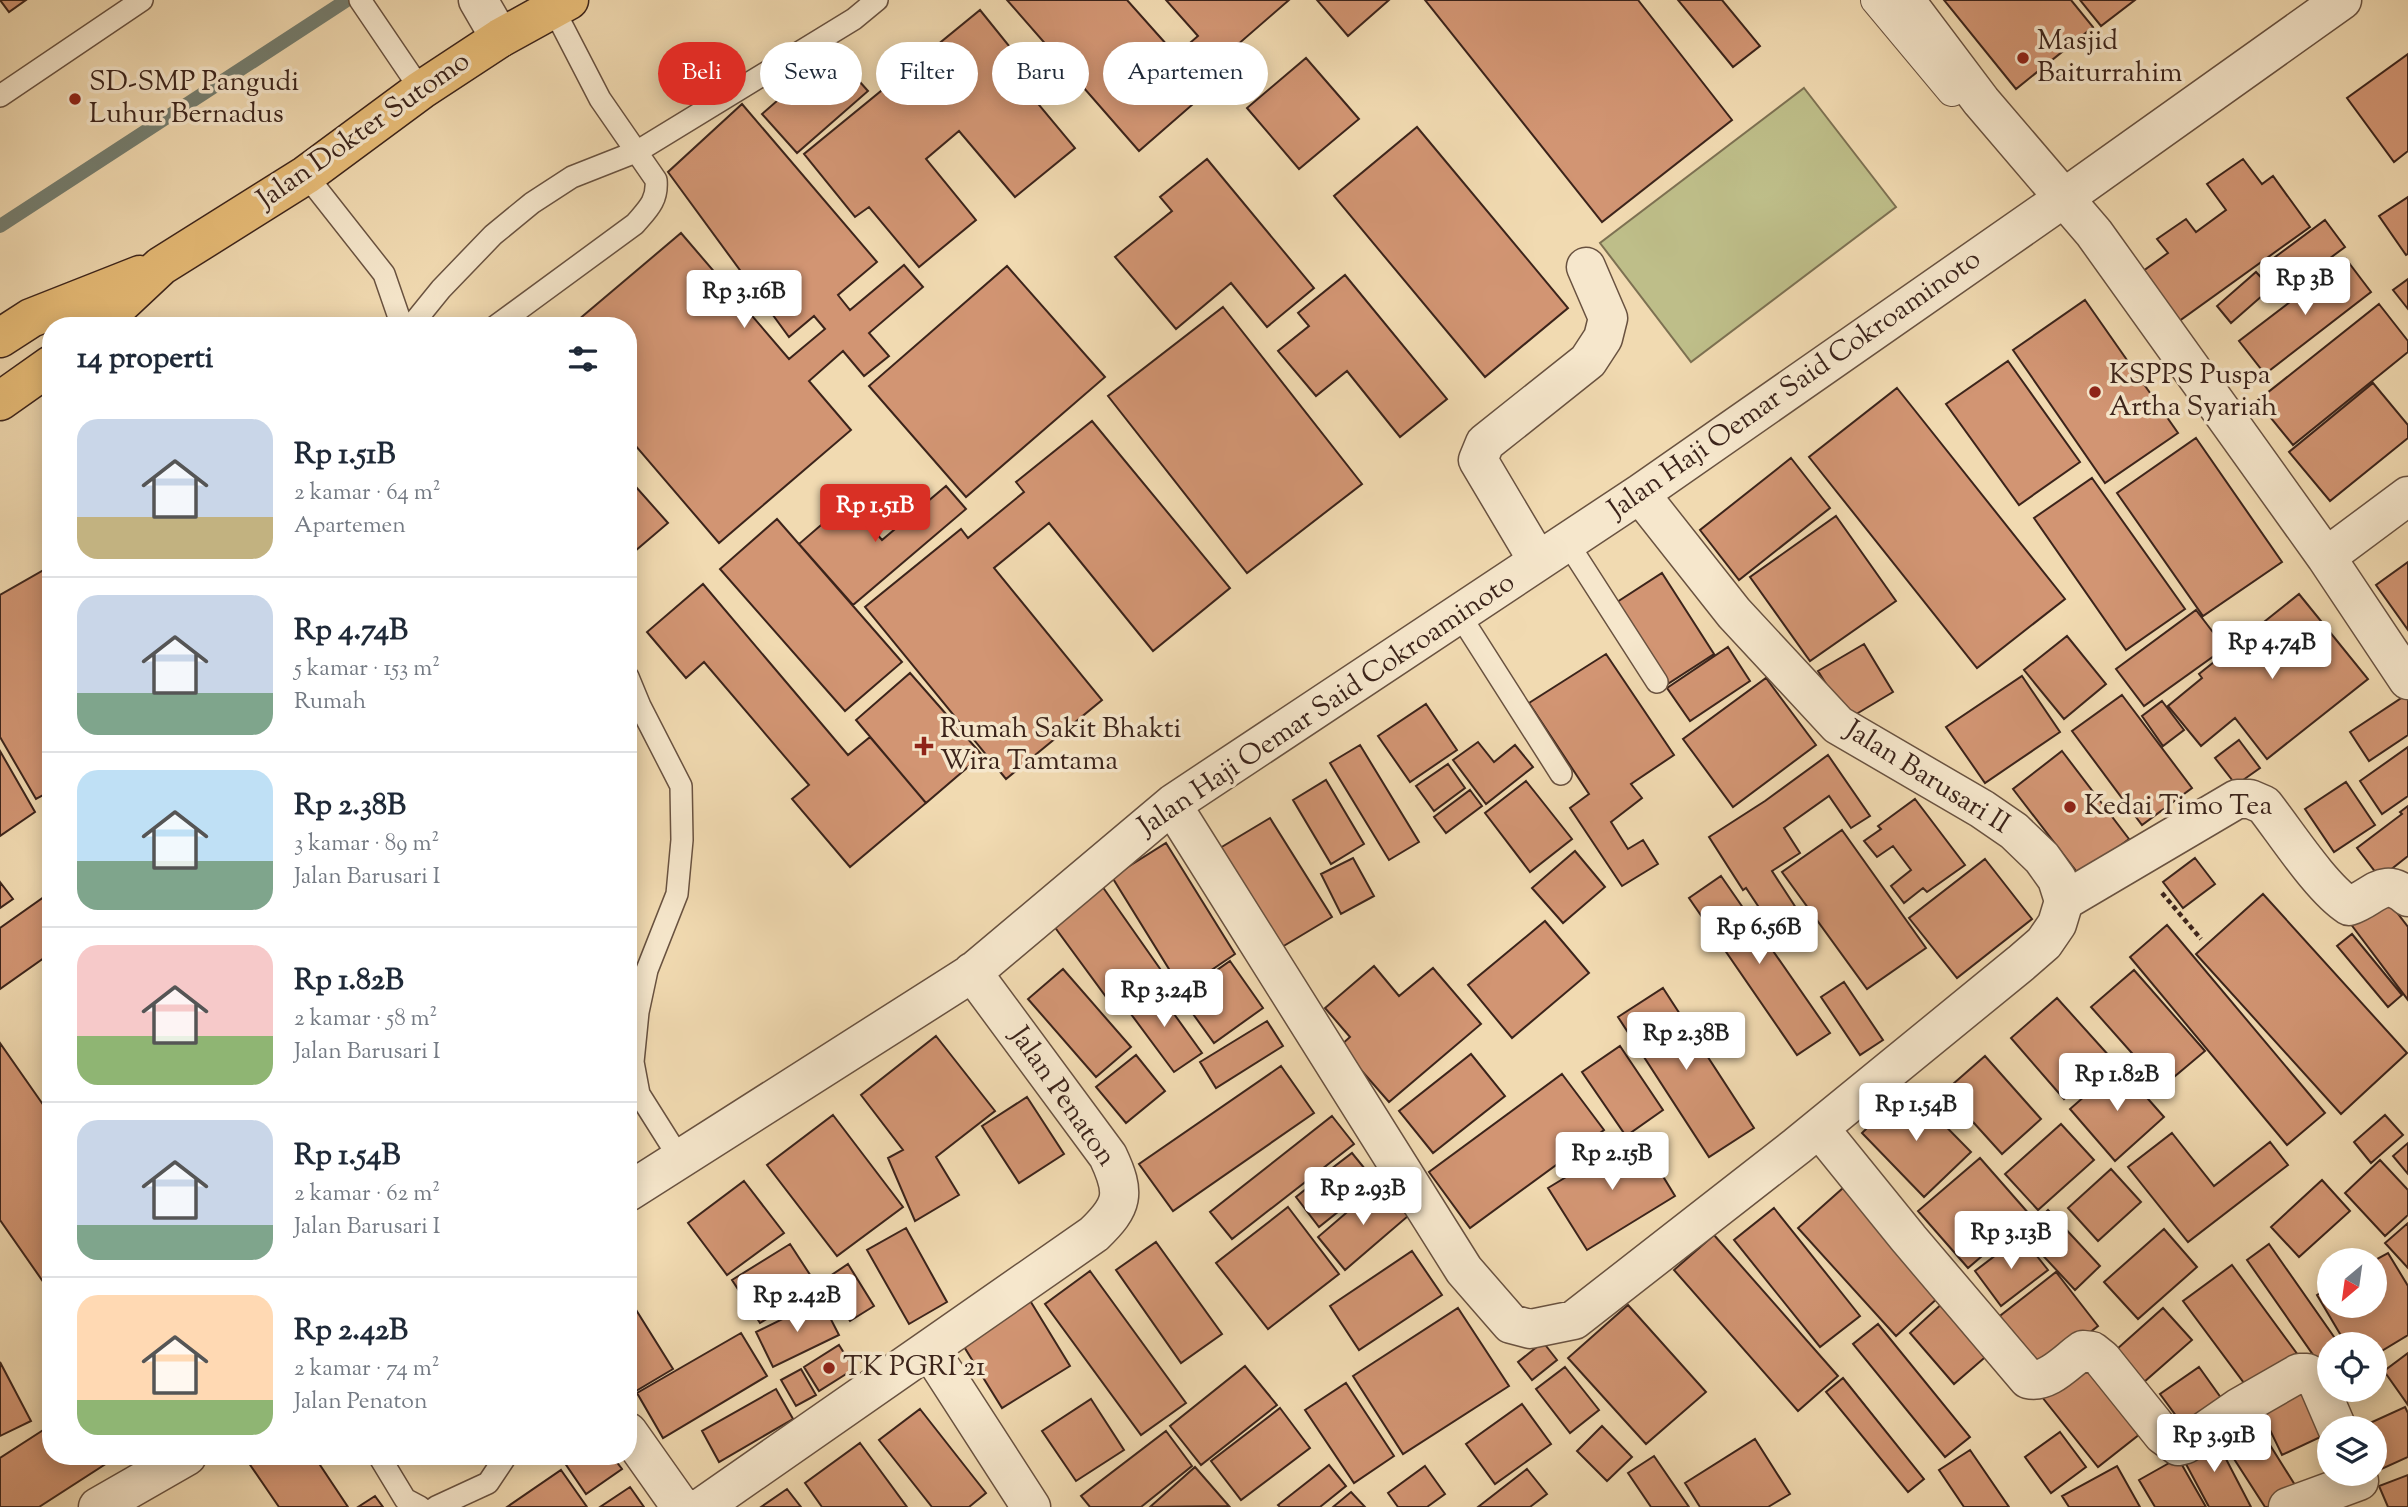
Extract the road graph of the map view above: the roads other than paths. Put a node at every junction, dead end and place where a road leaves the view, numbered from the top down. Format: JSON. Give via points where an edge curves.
{"nodes":[{"id":1,"x":142,"y":0,"type":"edge"},
{"id":2,"x":360,"y":0,"type":"edge"},
{"id":3,"x":478,"y":0,"type":"edge"},
{"id":4,"x":877,"y":0,"type":"edge"},
{"id":5,"x":1876,"y":0,"type":"edge"},
{"id":6,"x":1905,"y":0,"type":"edge"},
{"id":7,"x":2342,"y":0,"type":"edge"},
{"id":8,"x":562,"y":5,"type":"edge"},
{"id":9,"x":500,"y":38,"type":"junction"},
{"id":10,"x":421,"y":90,"type":"junction"},
{"id":11,"x":0,"y":96,"type":"edge"},
{"id":12,"x":638,"y":151,"type":"junction"},
{"id":13,"x":306,"y":175,"type":"junction"},
{"id":14,"x":2059,"y":200,"type":"junction"},
{"id":15,"x":161,"y":267,"type":"junction"},
{"id":16,"x":1586,"y":267,"type":"dead end"},
{"id":17,"x":107,"y":317,"type":"edge"},
{"id":18,"x":399,"y":317,"type":"edge"},
{"id":19,"x":418,"y":317,"type":"edge"},
{"id":20,"x":508,"y":317,"type":"edge"},
{"id":21,"x":0,"y":338,"type":"edge"},
{"id":22,"x":42,"y":371,"type":"edge"},
{"id":23,"x":0,"y":401,"type":"edge"},
{"id":24,"x":1640,"y":494,"type":"junction"},
{"id":25,"x":2408,"y":496,"type":"edge"},
{"id":26,"x":1553,"y":552,"type":"junction"},
{"id":27,"x":2326,"y":557,"type":"junction"},
{"id":28,"x":1459,"y":614,"type":"junction"},
{"id":29,"x":2408,"y":680,"type":"edge"},
{"id":30,"x":1657,"y":682,"type":"dead end"},
{"id":31,"x":637,"y":715,"type":"edge"},
{"id":32,"x":1561,"y":775,"type":"dead end"},
{"id":33,"x":1172,"y":805,"type":"junction"},
{"id":34,"x":2408,"y":897,"type":"edge"},
{"id":35,"x":2064,"y":901,"type":"junction"},
{"id":36,"x":972,"y":972,"type":"junction"},
{"id":37,"x":637,"y":1022,"type":"edge"},
{"id":38,"x":637,"y":1083,"type":"edge"},
{"id":39,"x":1819,"y":1128,"type":"junction"},
{"id":40,"x":680,"y":1159,"type":"junction"},
{"id":41,"x":637,"y":1186,"type":"edge"},
{"id":42,"x":929,"y":1349,"type":"junction"},
{"id":43,"x":2332,"y":1416,"type":"edge"},
{"id":44,"x":637,"y":1445,"type":"edge"},
{"id":45,"x":171,"y":1465,"type":"edge"},
{"id":46,"x":384,"y":1465,"type":"edge"},
{"id":47,"x":500,"y":1465,"type":"edge"},
{"id":48,"x":2362,"y":1487,"type":"edge"},
{"id":49,"x":98,"y":1507,"type":"edge"},
{"id":50,"x":420,"y":1507,"type":"edge"},
{"id":51,"x":436,"y":1507,"type":"edge"},
{"id":52,"x":681,"y":1507,"type":"edge"},
{"id":53,"x":702,"y":1507,"type":"edge"},
{"id":54,"x":1031,"y":1507,"type":"edge"},
{"id":55,"x":2288,"y":1507,"type":"edge"}],
"edges":[{"from":1,"to":11,"type":"lane"},
{"from":2,"to":10,"type":"lane"},
{"from":3,"to":9,"type":"street"},
{"from":4,"to":12,"type":"lane","via":[[854,19]]},
{"from":5,"to":14,"type":"street","via":[[1954,93]]},
{"from":6,"to":14,"type":"street"},
{"from":7,"to":14,"type":"street","name":"Jalan Haji Oemar Said Cokroaminoto"},
{"from":8,"to":9,"type":"highway","name":"Jalan Dokter Sutomo"},
{"from":8,"to":12,"type":"lane","via":[[600,99]]},
{"from":9,"to":10,"type":"highway","name":"Jalan Dokter Sutomo"},
{"from":10,"to":13,"type":"highway","name":"Jalan Dokter Sutomo"},
{"from":12,"to":19,"type":"lane","via":[[572,177],[532,203],[492,235]]},
{"from":12,"to":20,"type":"lane","via":[[656,180],[657,193],[649,208],[635,224]]},
{"from":13,"to":15,"type":"highway","name":"Jalan Dokter Sutomo"},
{"from":13,"to":18,"type":"lane","via":[[384,275]]},
{"from":14,"to":24,"type":"street","name":"Jalan Haji Oemar Said Cokroaminoto"},
{"from":14,"to":27,"type":"street","via":[[2094,233]]},
{"from":15,"to":17,"type":"highway","name":"Jalan Dokter Sutomo"},
{"from":15,"to":21,"type":"highway","name":"Jalan Dokter Sutomo","via":[[31,318]]},
{"from":16,"to":26,"type":"street","via":[[1608,318],[1603,338],[1588,361],[1485,443],[1478,460]]},
{"from":22,"to":23,"type":"highway"},
{"from":24,"to":26,"type":"street","name":"Jalan Haji Oemar Said Cokroaminoto"},
{"from":24,"to":35,"type":"street","name":"Jalan Barusari II","via":[[1734,613],[1838,725],[2014,831],[2057,879]]},
{"from":25,"to":27,"type":"street"},
{"from":26,"to":28,"type":"street","name":"Jalan Haji Oemar Said Cokroaminoto"},
{"from":26,"to":30,"type":"lane"},
{"from":27,"to":29,"type":"street"},
{"from":28,"to":32,"type":"lane"},
{"from":28,"to":33,"type":"street","name":"Jalan Haji Oemar Said Cokroaminoto"},
{"from":31,"to":37,"type":"lane","via":[[681,786],[682,840],[677,894],[647,970]]},
{"from":33,"to":36,"type":"street","name":"Jalan Haji Oemar Said Cokroaminoto"},
{"from":33,"to":39,"type":"street","via":[[1464,1270],[1511,1324],[1531,1329],[1574,1320]]},
{"from":34,"to":35,"type":"street","via":[[2396,887],[2386,886],[2349,905],[2332,891],[2264,805],[2237,799]]},
{"from":35,"to":39,"type":"street","via":[[2057,924],[2044,943]]},
{"from":36,"to":40,"type":"street","name":"Jalan Haji Oemar Said Cokroaminoto"},
{"from":36,"to":42,"type":"street","name":"Jalan Penaton","via":[[1108,1156],[1120,1194],[1114,1214],[1094,1234]]},
{"from":38,"to":40,"type":"lane","via":[[639,1094]]},
{"from":39,"to":43,"type":"street","via":[[2028,1379],[2046,1377],[2082,1350],[2092,1352],[2163,1435],[2178,1446],[2299,1373],[2315,1377]]},
{"from":40,"to":41,"type":"street","name":"Jalan Haji Oemar Said Cokroaminoto"},
{"from":42,"to":53,"type":"street","name":"Jalan Penaton"},
{"from":42,"to":54,"type":"street"},
{"from":44,"to":52,"type":"street"},
{"from":45,"to":49,"type":"street"},
{"from":46,"to":50,"type":"lane","via":[[405,1499]]},
{"from":47,"to":51,"type":"lane","via":[[488,1483]]},
{"from":48,"to":55,"type":"street"}]}
